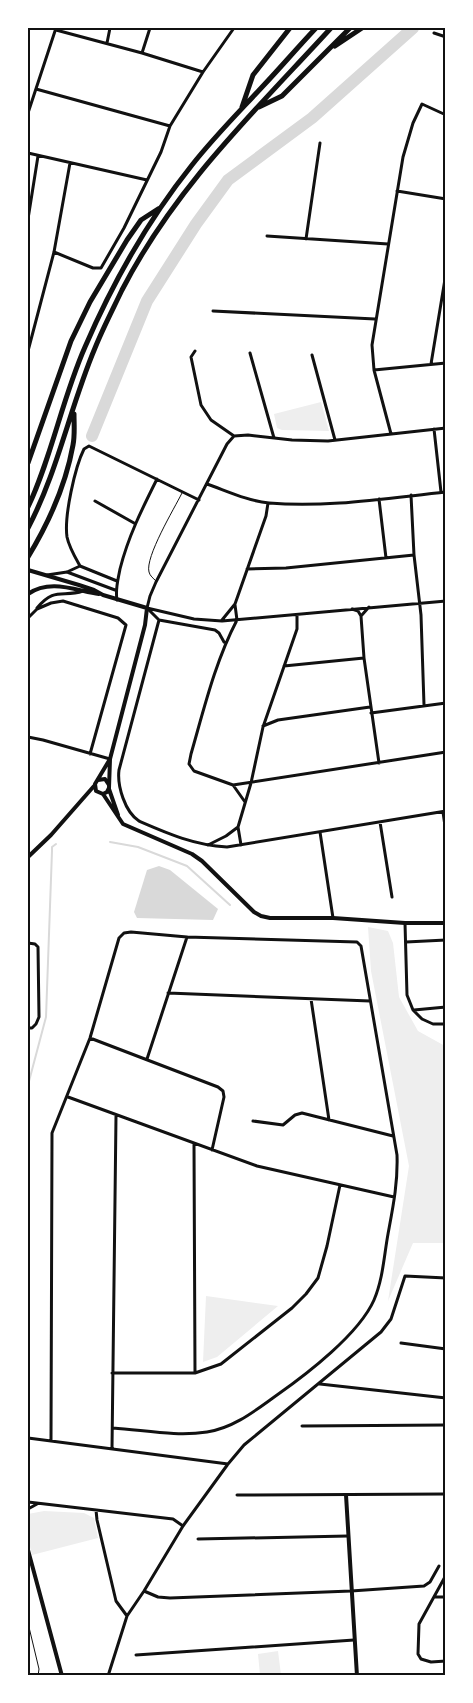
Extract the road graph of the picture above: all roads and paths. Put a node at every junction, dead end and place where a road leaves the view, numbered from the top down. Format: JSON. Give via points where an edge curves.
{"nodes":[{"id":1,"x":110,"y":28,"type":"edge"},
{"id":2,"x":150,"y":28,"type":"edge"},
{"id":3,"x":234,"y":28,"type":"edge"},
{"id":4,"x":290,"y":28,"type":"edge"},
{"id":5,"x":316,"y":28,"type":"edge"},
{"id":6,"x":331,"y":28,"type":"edge"},
{"id":7,"x":350,"y":28,"type":"edge"},
{"id":8,"x":362,"y":28,"type":"edge"},
{"id":9,"x":56,"y":29,"type":"edge"},
{"id":10,"x":434,"y":33,"type":"dead end"},
{"id":11,"x":446,"y":37,"type":"edge"},
{"id":12,"x":107,"y":43,"type":"junction"},
{"id":13,"x":142,"y":53,"type":"junction"},
{"id":14,"x":324,"y":54,"type":"junction"},
{"id":15,"x":203,"y":72,"type":"junction"},
{"id":16,"x":36,"y":89,"type":"junction"},
{"id":17,"x":241,"y":109,"type":"junction"},
{"id":18,"x":256,"y":109,"type":"junction"},
{"id":19,"x":28,"y":113,"type":"edge"},
{"id":20,"x":446,"y":114,"type":"edge"},
{"id":21,"x":170,"y":126,"type":"junction"},
{"id":22,"x":320,"y":143,"type":"dead end"},
{"id":23,"x":28,"y":154,"type":"edge"},
{"id":24,"x":38,"y":156,"type":"junction"},
{"id":25,"x":70,"y":163,"type":"junction"},
{"id":26,"x":147,"y":180,"type":"junction"},
{"id":27,"x":397,"y":191,"type":"junction"},
{"id":28,"x":446,"y":199,"type":"edge"},
{"id":29,"x":160,"y":208,"type":"junction"},
{"id":30,"x":28,"y":218,"type":"edge"},
{"id":31,"x":267,"y":236,"type":"dead end"},
{"id":32,"x":306,"y":239,"type":"junction"},
{"id":33,"x":388,"y":244,"type":"junction"},
{"id":34,"x":54,"y":252,"type":"junction"},
{"id":35,"x":446,"y":273,"type":"edge"},
{"id":36,"x":213,"y":310,"type":"dead end"},
{"id":37,"x":376,"y":319,"type":"junction"},
{"id":38,"x":28,"y":350,"type":"edge"},
{"id":39,"x":195,"y":352,"type":"dead end"},
{"id":40,"x":250,"y":353,"type":"dead end"},
{"id":41,"x":312,"y":355,"type":"dead end"},
{"id":42,"x":446,"y":363,"type":"edge"},
{"id":43,"x":430,"y":364,"type":"junction"},
{"id":44,"x":374,"y":370,"type":"junction"},
{"id":45,"x":74,"y":409,"type":"junction"},
{"id":46,"x":446,"y":428,"type":"edge"},
{"id":47,"x":434,"y":429,"type":"junction"},
{"id":48,"x":391,"y":434,"type":"junction"},
{"id":49,"x":234,"y":436,"type":"junction"},
{"id":50,"x":274,"y":438,"type":"junction"},
{"id":51,"x":335,"y":440,"type":"junction"},
{"id":52,"x":28,"y":463,"type":"edge"},
{"id":53,"x":157,"y":479,"type":"junction"},
{"id":54,"x":207,"y":484,"type":"junction"},
{"id":55,"x":182,"y":492,"type":"junction"},
{"id":56,"x":441,"y":492,"type":"junction"},
{"id":57,"x":446,"y":492,"type":"edge"},
{"id":58,"x":411,"y":495,"type":"junction"},
{"id":59,"x":379,"y":498,"type":"junction"},
{"id":60,"x":198,"y":500,"type":"junction"},
{"id":61,"x":95,"y":501,"type":"dead end"},
{"id":62,"x":268,"y":503,"type":"junction"},
{"id":63,"x":28,"y":507,"type":"edge"},
{"id":64,"x":134,"y":523,"type":"junction"},
{"id":65,"x":28,"y":528,"type":"edge"},
{"id":66,"x":414,"y":554,"type":"junction"},
{"id":67,"x":28,"y":557,"type":"edge"},
{"id":68,"x":386,"y":558,"type":"junction"},
{"id":69,"x":80,"y":566,"type":"junction"},
{"id":70,"x":247,"y":569,"type":"junction"},
{"id":71,"x":28,"y":570,"type":"edge"},
{"id":72,"x":67,"y":572,"type":"junction"},
{"id":73,"x":45,"y":575,"type":"junction"},
{"id":74,"x":117,"y":580,"type":"junction"},
{"id":75,"x":156,"y":582,"type":"junction"},
{"id":76,"x":115,"y":590,"type":"junction"},
{"id":77,"x":84,"y":591,"type":"junction"},
{"id":78,"x":28,"y":594,"type":"edge"},
{"id":79,"x":103,"y":595,"type":"junction"},
{"id":80,"x":117,"y":600,"type":"junction"},
{"id":81,"x":446,"y":601,"type":"edge"},
{"id":82,"x":419,"y":603,"type":"junction"},
{"id":83,"x":234,"y":604,"type":"junction"},
{"id":84,"x":370,"y":607,"type":"junction"},
{"id":85,"x":147,"y":608,"type":"junction"},
{"id":86,"x":37,"y":609,"type":"junction"},
{"id":87,"x":352,"y":609,"type":"junction"},
{"id":88,"x":297,"y":615,"type":"junction"},
{"id":89,"x":361,"y":616,"type":"junction"},
{"id":90,"x":28,"y":618,"type":"edge"},
{"id":91,"x":159,"y":620,"type":"junction"},
{"id":92,"x":237,"y":620,"type":"junction"},
{"id":93,"x":222,"y":621,"type":"junction"},
{"id":94,"x":225,"y":643,"type":"junction"},
{"id":95,"x":364,"y":658,"type":"junction"},
{"id":96,"x":284,"y":666,"type":"junction"},
{"id":97,"x":446,"y":703,"type":"edge"},
{"id":98,"x":424,"y":705,"type":"junction"},
{"id":99,"x":370,"y":707,"type":"junction"},
{"id":100,"x":371,"y":713,"type":"junction"},
{"id":101,"x":263,"y":727,"type":"junction"},
{"id":102,"x":28,"y":737,"type":"edge"},
{"id":103,"x":446,"y":752,"type":"edge"},
{"id":104,"x":90,"y":754,"type":"junction"},
{"id":105,"x":110,"y":759,"type":"junction"},
{"id":106,"x":379,"y":763,"type":"junction"},
{"id":107,"x":98,"y":780,"type":"junction"},
{"id":108,"x":251,"y":783,"type":"junction"},
{"id":109,"x":233,"y":785,"type":"junction"},
{"id":110,"x":94,"y":786,"type":"junction"},
{"id":111,"x":109,"y":787,"type":"junction"},
{"id":112,"x":103,"y":794,"type":"junction"},
{"id":113,"x":245,"y":802,"type":"junction"},
{"id":114,"x":444,"y":812,"type":"edge"},
{"id":115,"x":119,"y":820,"type":"junction"},
{"id":116,"x":380,"y":822,"type":"junction"},
{"id":117,"x":238,"y":827,"type":"junction"},
{"id":118,"x":320,"y":832,"type":"junction"},
{"id":119,"x":446,"y":833,"type":"edge"},
{"id":120,"x":241,"y":845,"type":"junction"},
{"id":121,"x":206,"y":846,"type":"junction"},
{"id":122,"x":28,"y":857,"type":"edge"},
{"id":123,"x":392,"y":897,"type":"dead end"},
{"id":124,"x":333,"y":918,"type":"junction"},
{"id":125,"x":405,"y":923,"type":"junction"},
{"id":126,"x":446,"y":923,"type":"edge"},
{"id":127,"x":187,"y":937,"type":"junction"},
{"id":128,"x":446,"y":940,"type":"edge"},
{"id":129,"x":406,"y":942,"type":"junction"},
{"id":130,"x":28,"y":943,"type":"edge"},
{"id":131,"x":168,"y":993,"type":"junction"},
{"id":132,"x":311,"y":999,"type":"junction"},
{"id":133,"x":370,"y":1001,"type":"junction"},
{"id":134,"x":446,"y":1007,"type":"edge"},
{"id":135,"x":413,"y":1010,"type":"junction"},
{"id":136,"x":446,"y":1024,"type":"edge"},
{"id":137,"x":28,"y":1028,"type":"edge"},
{"id":138,"x":90,"y":1038,"type":"junction"},
{"id":139,"x":147,"y":1059,"type":"junction"},
{"id":140,"x":68,"y":1097,"type":"junction"},
{"id":141,"x":116,"y":1116,"type":"junction"},
{"id":142,"x":253,"y":1120,"type":"dead end"},
{"id":143,"x":329,"y":1120,"type":"junction"},
{"id":144,"x":393,"y":1136,"type":"junction"},
{"id":145,"x":194,"y":1144,"type":"junction"},
{"id":146,"x":212,"y":1150,"type":"junction"},
{"id":147,"x":340,"y":1185,"type":"junction"},
{"id":148,"x":394,"y":1197,"type":"junction"},
{"id":149,"x":446,"y":1278,"type":"edge"},
{"id":150,"x":401,"y":1343,"type":"dead end"},
{"id":151,"x":446,"y":1349,"type":"edge"},
{"id":152,"x":112,"y":1373,"type":"junction"},
{"id":153,"x":194,"y":1374,"type":"junction"},
{"id":154,"x":319,"y":1384,"type":"junction"},
{"id":155,"x":446,"y":1398,"type":"edge"},
{"id":156,"x":446,"y":1425,"type":"edge"},
{"id":157,"x":302,"y":1426,"type":"dead end"},
{"id":158,"x":113,"y":1428,"type":"junction"},
{"id":159,"x":28,"y":1438,"type":"edge"},
{"id":160,"x":51,"y":1441,"type":"junction"},
{"id":161,"x":112,"y":1448,"type":"junction"},
{"id":162,"x":228,"y":1464,"type":"junction"},
{"id":163,"x":446,"y":1494,"type":"edge"},
{"id":164,"x":237,"y":1495,"type":"dead end"},
{"id":165,"x":346,"y":1495,"type":"junction"},
{"id":166,"x":28,"y":1502,"type":"edge"},
{"id":167,"x":40,"y":1503,"type":"junction"},
{"id":168,"x":28,"y":1509,"type":"edge"},
{"id":169,"x":96,"y":1510,"type":"junction"},
{"id":170,"x":183,"y":1526,"type":"junction"},
{"id":171,"x":348,"y":1536,"type":"junction"},
{"id":172,"x":198,"y":1539,"type":"dead end"},
{"id":173,"x":28,"y":1550,"type":"edge"},
{"id":174,"x":439,"y":1566,"type":"dead end"},
{"id":175,"x":446,"y":1575,"type":"edge"},
{"id":176,"x":144,"y":1591,"type":"junction"},
{"id":177,"x":351,"y":1591,"type":"junction"},
{"id":178,"x":433,"y":1597,"type":"junction"},
{"id":179,"x":446,"y":1597,"type":"edge"},
{"id":180,"x":127,"y":1616,"type":"junction"},
{"id":181,"x":28,"y":1623,"type":"edge"},
{"id":182,"x":354,"y":1640,"type":"junction"},
{"id":183,"x":136,"y":1655,"type":"dead end"},
{"id":184,"x":446,"y":1662,"type":"edge"},
{"id":185,"x":38,"y":1676,"type":"edge"},
{"id":186,"x":62,"y":1676,"type":"edge"},
{"id":187,"x":108,"y":1676,"type":"edge"},
{"id":188,"x":357,"y":1676,"type":"edge"}],
"edges":[{"from":1,"to":12,"type":"street"},
{"from":2,"to":13,"type":"street"},
{"from":3,"to":15,"type":"street"},
{"from":4,"to":17,"type":"highway","via":[[253,75]]},
{"from":5,"to":17,"type":"highway"},
{"from":6,"to":18,"type":"highway"},
{"from":7,"to":14,"type":"highway"},
{"from":8,"to":14,"type":"highway"},
{"from":9,"to":12,"type":"street"},
{"from":9,"to":16,"type":"street"},
{"from":10,"to":11,"type":"street"},
{"from":12,"to":13,"type":"street"},
{"from":13,"to":15,"type":"street"},
{"from":14,"to":18,"type":"highway","via":[[282,96]]},
{"from":15,"to":21,"type":"street"},
{"from":16,"to":19,"type":"street"},
{"from":16,"to":21,"type":"street"},
{"from":17,"to":29,"type":"highway","via":[[192,164]]},
{"from":18,"to":45,"type":"highway","via":[[196,177],[144,250],[94,349]]},
{"from":20,"to":27,"type":"street","via":[[422,104],[412,123],[402,157]]},
{"from":21,"to":26,"type":"street"},
{"from":22,"to":32,"type":"street"},
{"from":23,"to":24,"type":"street"},
{"from":24,"to":25,"type":"street"},
{"from":24,"to":30,"type":"street"},
{"from":25,"to":26,"type":"street"},
{"from":25,"to":34,"type":"street"},
{"from":26,"to":34,"type":"street","via":[[101,268],[93,268]]},
{"from":27,"to":28,"type":"street"},
{"from":27,"to":33,"type":"street"},
{"from":29,"to":52,"type":"highway","via":[[142,220],[126,240],[90,302],[71,341]]},
{"from":29,"to":63,"type":"highway","via":[[136,244],[84,348]]},
{"from":31,"to":32,"type":"street"},
{"from":32,"to":33,"type":"street"},
{"from":33,"to":37,"type":"street"},
{"from":34,"to":38,"type":"street"},
{"from":35,"to":43,"type":"street"},
{"from":36,"to":37,"type":"street"},
{"from":37,"to":44,"type":"street","via":[[372,345]]},
{"from":39,"to":49,"type":"street","via":[[191,358],[201,405],[211,420]]},
{"from":40,"to":50,"type":"street"},
{"from":41,"to":51,"type":"street"},
{"from":42,"to":43,"type":"street"},
{"from":43,"to":44,"type":"street"},
{"from":44,"to":48,"type":"street"},
{"from":45,"to":65,"type":"highway"},
{"from":45,"to":67,"type":"highway","via":[[74,444],[63,484],[41,536]]},
{"from":46,"to":47,"type":"street"},
{"from":47,"to":48,"type":"street"},
{"from":47,"to":56,"type":"street"},
{"from":48,"to":51,"type":"street"},
{"from":49,"to":50,"type":"street"},
{"from":49,"to":54,"type":"street"},
{"from":50,"to":51,"type":"street"},
{"from":53,"to":55,"type":"street"},
{"from":53,"to":64,"type":"street"},
{"from":53,"to":69,"type":"street","via":[[89,446],[84,448],[71,492],[67,522],[67,537]]},
{"from":54,"to":60,"type":"street"},
{"from":54,"to":62,"type":"street"},
{"from":55,"to":60,"type":"street"},
{"from":55,"to":75,"type":"lane","via":[[151,554],[149,575]]},
{"from":56,"to":57,"type":"street"},
{"from":56,"to":58,"type":"street"},
{"from":58,"to":59,"type":"street"},
{"from":58,"to":66,"type":"street"},
{"from":59,"to":62,"type":"street","via":[[316,504]]},
{"from":59,"to":68,"type":"street"},
{"from":60,"to":75,"type":"street"},
{"from":61,"to":64,"type":"street"},
{"from":62,"to":70,"type":"street"},
{"from":64,"to":74,"type":"street"},
{"from":66,"to":68,"type":"street"},
{"from":66,"to":82,"type":"street"},
{"from":68,"to":70,"type":"street"},
{"from":69,"to":72,"type":"street"},
{"from":69,"to":74,"type":"street"},
{"from":70,"to":83,"type":"street"},
{"from":71,"to":73,"type":"street"},
{"from":72,"to":73,"type":"street"},
{"from":72,"to":76,"type":"street"},
{"from":73,"to":79,"type":"street"},
{"from":74,"to":76,"type":"street"},
{"from":75,"to":85,"type":"street"},
{"from":76,"to":80,"type":"street"},
{"from":77,"to":78,"type":"street","via":[[48,586]]},
{"from":77,"to":79,"type":"street"},
{"from":77,"to":86,"type":"street","via":[[53,594]]},
{"from":79,"to":80,"type":"street"},
{"from":80,"to":85,"type":"street"},
{"from":81,"to":82,"type":"street"},
{"from":82,"to":84,"type":"street"},
{"from":82,"to":98,"type":"street"},
{"from":83,"to":92,"type":"street"},
{"from":83,"to":93,"type":"street"},
{"from":84,"to":87,"type":"street"},
{"from":84,"to":89,"type":"street"},
{"from":85,"to":91,"type":"street"},
{"from":85,"to":93,"type":"street","via":[[194,619]]},
{"from":85,"to":105,"type":"street"},
{"from":86,"to":90,"type":"street"},
{"from":86,"to":104,"type":"street","via":[[63,601],[118,618],[126,625]]},
{"from":87,"to":88,"type":"street"},
{"from":87,"to":89,"type":"street"},
{"from":88,"to":92,"type":"street"},
{"from":88,"to":96,"type":"street","via":[[297,629]]},
{"from":89,"to":95,"type":"street"},
{"from":91,"to":94,"type":"street","via":[[215,630]]},
{"from":91,"to":121,"type":"street","via":[[119,770],[119,785],[134,818],[180,839]]},
{"from":92,"to":93,"type":"street"},
{"from":92,"to":94,"type":"street"},
{"from":94,"to":109,"type":"street","via":[[189,764],[194,772]]},
{"from":95,"to":96,"type":"street"},
{"from":95,"to":99,"type":"street"},
{"from":96,"to":101,"type":"street"},
{"from":97,"to":98,"type":"street"},
{"from":98,"to":100,"type":"street"},
{"from":99,"to":100,"type":"street"},
{"from":99,"to":101,"type":"street","via":[[278,720]]},
{"from":100,"to":106,"type":"street"},
{"from":101,"to":108,"type":"street"},
{"from":102,"to":104,"type":"street"},
{"from":103,"to":106,"type":"street"},
{"from":104,"to":105,"type":"street"},
{"from":105,"to":107,"type":"street"},
{"from":105,"to":111,"type":"street"},
{"from":106,"to":108,"type":"street"},
{"from":107,"to":110,"type":"street"},
{"from":107,"to":111,"type":"street","via":[[105,780]]},
{"from":108,"to":109,"type":"street"},
{"from":108,"to":113,"type":"street"},
{"from":109,"to":113,"type":"street"},
{"from":110,"to":112,"type":"street"},
{"from":110,"to":122,"type":"street"},
{"from":111,"to":112,"type":"street"},
{"from":111,"to":115,"type":"street"},
{"from":112,"to":115,"type":"street"},
{"from":113,"to":117,"type":"street"},
{"from":114,"to":116,"type":"street"},
{"from":114,"to":119,"type":"street"},
{"from":115,"to":124,"type":"street","via":[[128,827],[192,854],[261,916]]},
{"from":116,"to":118,"type":"street"},
{"from":116,"to":123,"type":"street"},
{"from":117,"to":120,"type":"street"},
{"from":117,"to":121,"type":"street"},
{"from":118,"to":120,"type":"street"},
{"from":118,"to":124,"type":"street"},
{"from":120,"to":121,"type":"street"},
{"from":124,"to":125,"type":"street"},
{"from":125,"to":126,"type":"street"},
{"from":125,"to":129,"type":"street"},
{"from":127,"to":131,"type":"street"},
{"from":127,"to":133,"type":"street","via":[[357,942],[361,946]]},
{"from":127,"to":138,"type":"street","via":[[131,932],[119,938]]},
{"from":128,"to":129,"type":"street"},
{"from":129,"to":135,"type":"street","via":[[407,995]]},
{"from":130,"to":137,"type":"street","via":[[38,947],[39,1017],[32,1028]]},
{"from":131,"to":132,"type":"street"},
{"from":131,"to":139,"type":"street"},
{"from":132,"to":133,"type":"street"},
{"from":132,"to":143,"type":"street"},
{"from":133,"to":144,"type":"street"},
{"from":134,"to":135,"type":"street"},
{"from":135,"to":136,"type":"street","via":[[433,1024]]},
{"from":138,"to":139,"type":"street"},
{"from":138,"to":140,"type":"street"},
{"from":139,"to":146,"type":"street","via":[[222,1091],[224,1097]]},
{"from":140,"to":141,"type":"street"},
{"from":140,"to":160,"type":"street","via":[[52,1133],[51,1143]]},
{"from":141,"to":145,"type":"street"},
{"from":141,"to":152,"type":"street"},
{"from":142,"to":143,"type":"street","via":[[283,1125],[302,1113]]},
{"from":143,"to":144,"type":"street"},
{"from":144,"to":148,"type":"street","via":[[398,1155]]},
{"from":145,"to":146,"type":"street"},
{"from":145,"to":153,"type":"street"},
{"from":146,"to":147,"type":"street","via":[[258,1166]]},
{"from":147,"to":148,"type":"street"},
{"from":147,"to":153,"type":"street","via":[[318,1278],[306,1294],[221,1364]]},
{"from":148,"to":158,"type":"street","via":[[384,1266],[368,1311],[347,1338],[296,1382],[239,1421],[209,1432],[186,1434]]},
{"from":149,"to":154,"type":"street","via":[[405,1276],[390,1319],[381,1332]]},
{"from":150,"to":151,"type":"street"},
{"from":152,"to":153,"type":"street"},
{"from":152,"to":158,"type":"street"},
{"from":154,"to":155,"type":"street"},
{"from":154,"to":162,"type":"street","via":[[244,1444]]},
{"from":156,"to":157,"type":"street"},
{"from":158,"to":161,"type":"street"},
{"from":159,"to":160,"type":"street"},
{"from":160,"to":161,"type":"street"},
{"from":161,"to":162,"type":"street"},
{"from":162,"to":170,"type":"street"},
{"from":163,"to":165,"type":"street"},
{"from":164,"to":165,"type":"street"},
{"from":165,"to":171,"type":"street"},
{"from":166,"to":167,"type":"street"},
{"from":167,"to":168,"type":"street"},
{"from":167,"to":169,"type":"street"},
{"from":169,"to":170,"type":"street","via":[[173,1519]]},
{"from":169,"to":180,"type":"street","via":[[116,1601]]},
{"from":170,"to":176,"type":"street"},
{"from":171,"to":172,"type":"street"},
{"from":171,"to":177,"type":"street"},
{"from":173,"to":186,"type":"street"},
{"from":174,"to":177,"type":"street","via":[[424,1586]]},
{"from":175,"to":178,"type":"street"},
{"from":176,"to":177,"type":"street","via":[[158,1598]]},
{"from":176,"to":180,"type":"street"},
{"from":177,"to":182,"type":"street"},
{"from":178,"to":179,"type":"street"},
{"from":178,"to":184,"type":"street","via":[[419,1624],[418,1654],[421,1659]]},
{"from":180,"to":187,"type":"street"},
{"from":181,"to":185,"type":"lane"},
{"from":182,"to":183,"type":"street"},
{"from":182,"to":188,"type":"street"}]}
